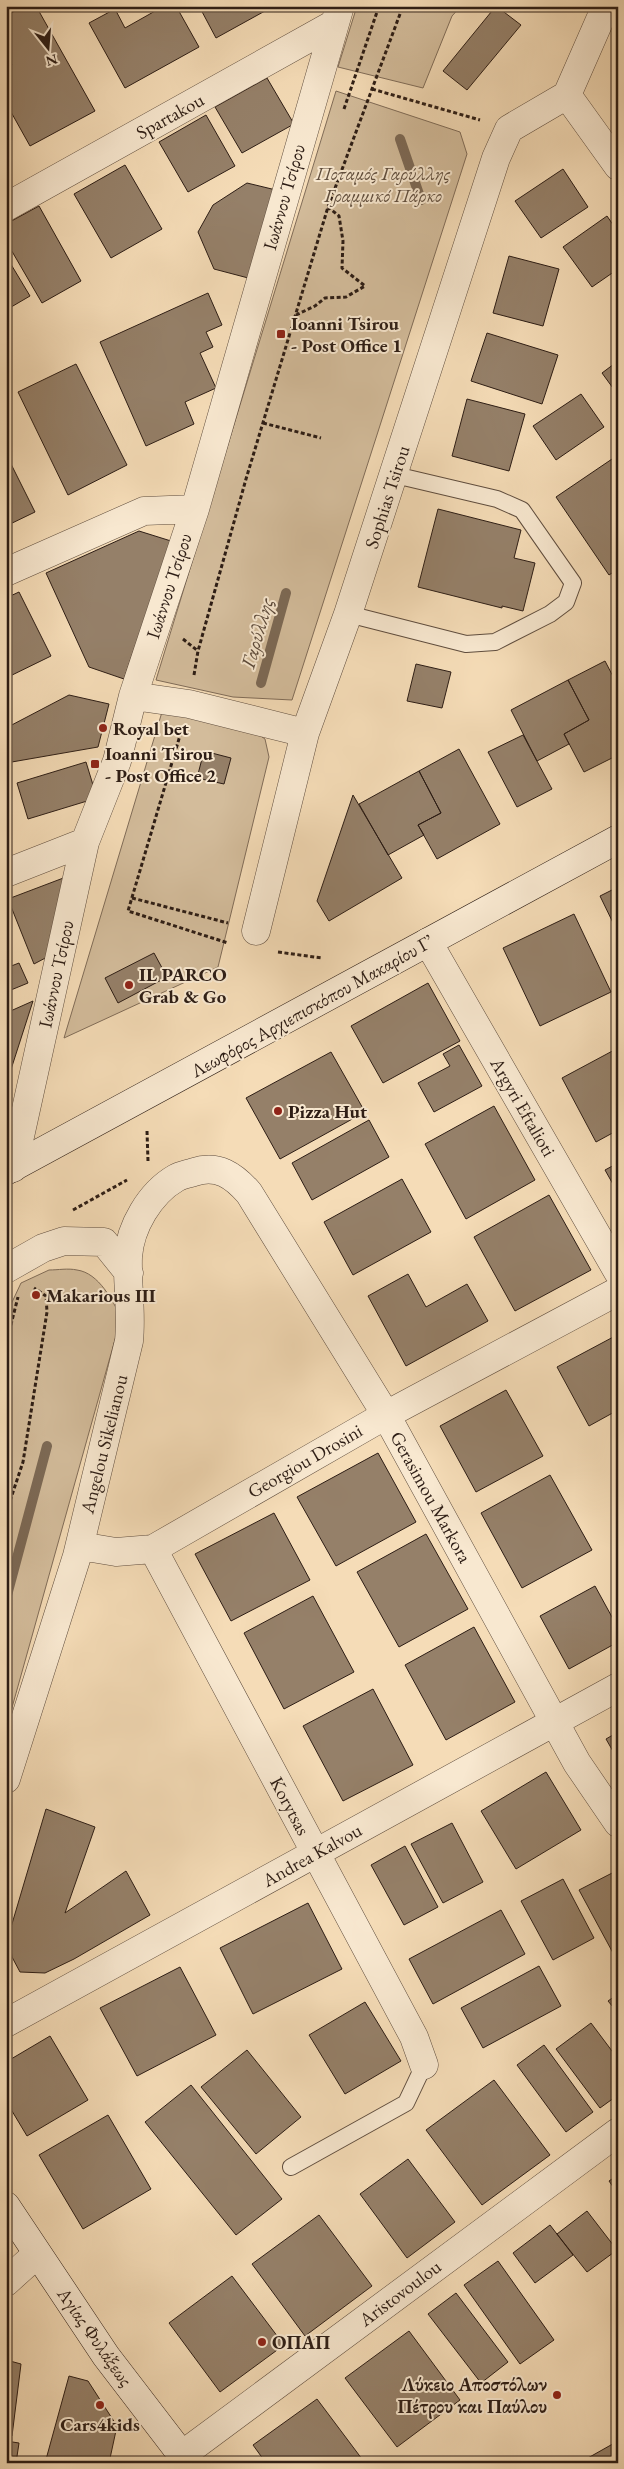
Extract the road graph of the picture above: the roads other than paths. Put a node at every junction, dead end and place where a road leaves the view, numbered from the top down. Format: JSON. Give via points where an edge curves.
{"nodes":[{"id":1,"x":606,"y":6,"type":"edge"},
{"id":2,"x":337,"y":15,"type":"edge"},
{"id":3,"x":567,"y":96,"type":"junction"},
{"id":4,"x":618,"y":166,"type":"edge"},
{"id":5,"x":6,"y":207,"type":"edge"},
{"id":6,"x":395,"y":474,"type":"junction"},
{"id":7,"x":194,"y":509,"type":"junction"},
{"id":8,"x":6,"y":572,"type":"edge"},
{"id":9,"x":348,"y":614,"type":"junction"},
{"id":10,"x":133,"y":696,"type":"junction"},
{"id":11,"x":305,"y":733,"type":"junction"},
{"id":12,"x":618,"y":839,"type":"edge"},
{"id":13,"x":85,"y":842,"type":"junction"},
{"id":14,"x":6,"y":873,"type":"edge"},
{"id":15,"x":246,"y":938,"type":"road end"},
{"id":16,"x":428,"y":942,"type":"junction"},
{"id":17,"x":10,"y":1170,"type":"edge"},
{"id":18,"x":236,"y":1177,"type":"joint"},
{"id":19,"x":618,"y":1272,"type":"edge"},
{"id":20,"x":129,"y":1273,"type":"junction"},
{"id":21,"x":10,"y":1280,"type":"edge"},
{"id":22,"x":618,"y":1291,"type":"edge"},
{"id":23,"x":386,"y":1414,"type":"junction"},
{"id":24,"x":80,"y":1546,"type":"junction"},
{"id":25,"x":153,"y":1549,"type":"junction"},
{"id":26,"x":618,"y":1687,"type":"edge"},
{"id":27,"x":555,"y":1721,"type":"junction"},
{"id":28,"x":6,"y":1779,"type":"edge"},
{"id":29,"x":618,"y":1823,"type":"edge"},
{"id":30,"x":315,"y":1854,"type":"junction"},
{"id":31,"x":6,"y":2022,"type":"edge"},
{"id":32,"x":424,"y":2066,"type":"joint"},
{"id":33,"x":618,"y":2132,"type":"edge"},
{"id":34,"x":291,"y":2167,"type":"dead end"},
{"id":35,"x":6,"y":2206,"type":"edge"},
{"id":36,"x":37,"y":2254,"type":"junction"},
{"id":37,"x":6,"y":2282,"type":"edge"},
{"id":38,"x":185,"y":2459,"type":"edge"}],
"edges":[{"from":1,"to":3,"type":"street"},
{"from":2,"to":5,"type":"street","name":"Spartakou"},
{"from":2,"to":7,"type":"street","name":"Ιωάννου Τσίρου"},
{"from":3,"to":4,"type":"street"},
{"from":3,"to":6,"type":"street","name":"Sophias Tsirou","via":[[509,129],[496,158]]},
{"from":6,"to":9,"type":"street","name":"Sophias Tsirou"},
{"from":6,"to":9,"type":"lane","via":[[497,499],[522,510],[573,583],[566,602],[550,614],[495,642],[466,644]]},
{"from":7,"to":8,"type":"street","via":[[144,511]]},
{"from":7,"to":10,"type":"street","name":"Ιωάννου Τσίρου"},
{"from":9,"to":11,"type":"street","name":"Sophias Tsirou"},
{"from":10,"to":11,"type":"street","via":[[189,704]]},
{"from":10,"to":13,"type":"street","name":"Ιωάννου Τσίρου","via":[[116,760]]},
{"from":11,"to":15,"type":"street","name":"Sophias Tsirou"},
{"from":12,"to":16,"type":"street","name":"Λεωφόρος Αρχιεπισκόπου Μακαρίου Γ’"},
{"from":13,"to":14,"type":"street"},
{"from":13,"to":17,"type":"street","name":"Ιωάννου Τσίρου"},
{"from":16,"to":17,"type":"street","name":"Λεωφόρος Αρχιεπισκόπου Μακαρίου Γ’"},
{"from":16,"to":19,"type":"street","name":"Argyri Eftalioti"},
{"from":18,"to":20,"type":"street","name":"Angelou Sikelianou","via":[[221,1170],[200,1170],[176,1177],[151,1199],[135,1227],[128,1256]]},
{"from":18,"to":23,"type":"street","name":"Gerasimou Markora"},
{"from":20,"to":21,"type":"street","via":[[104,1242],[64,1241],[43,1248]]},
{"from":20,"to":24,"type":"street","name":"Angelou Sikelianou","via":[[132,1318],[129,1340]]},
{"from":22,"to":23,"type":"street","name":"Georgiou Drosini"},
{"from":23,"to":25,"type":"street","name":"Georgiou Drosini"},
{"from":23,"to":27,"type":"street","name":"Gerasimou Markora"},
{"from":24,"to":25,"type":"street","via":[[116,1552]]},
{"from":24,"to":28,"type":"street","name":"Angelou Sikelianou"},
{"from":25,"to":30,"type":"street","name":"Korytsas"},
{"from":26,"to":27,"type":"street","name":"Andrea Kalvou"},
{"from":27,"to":29,"type":"street","name":"Gerasimou Markora","via":[[577,1764]]},
{"from":27,"to":30,"type":"street","name":"Andrea Kalvou"},
{"from":30,"to":31,"type":"street","name":"Andrea Kalvou"},
{"from":30,"to":32,"type":"street","name":"Korytsas","via":[[414,2036]]},
{"from":32,"to":34,"type":"lane","via":[[406,2103]]},
{"from":33,"to":38,"type":"street","name":"Aristovoulou"},
{"from":35,"to":36,"type":"street","name":"Αγίας Φυλάξεως"},
{"from":36,"to":37,"type":"street"},
{"from":36,"to":38,"type":"street","name":"Αγίας Φυλάξεως","via":[[106,2356]]}]}
